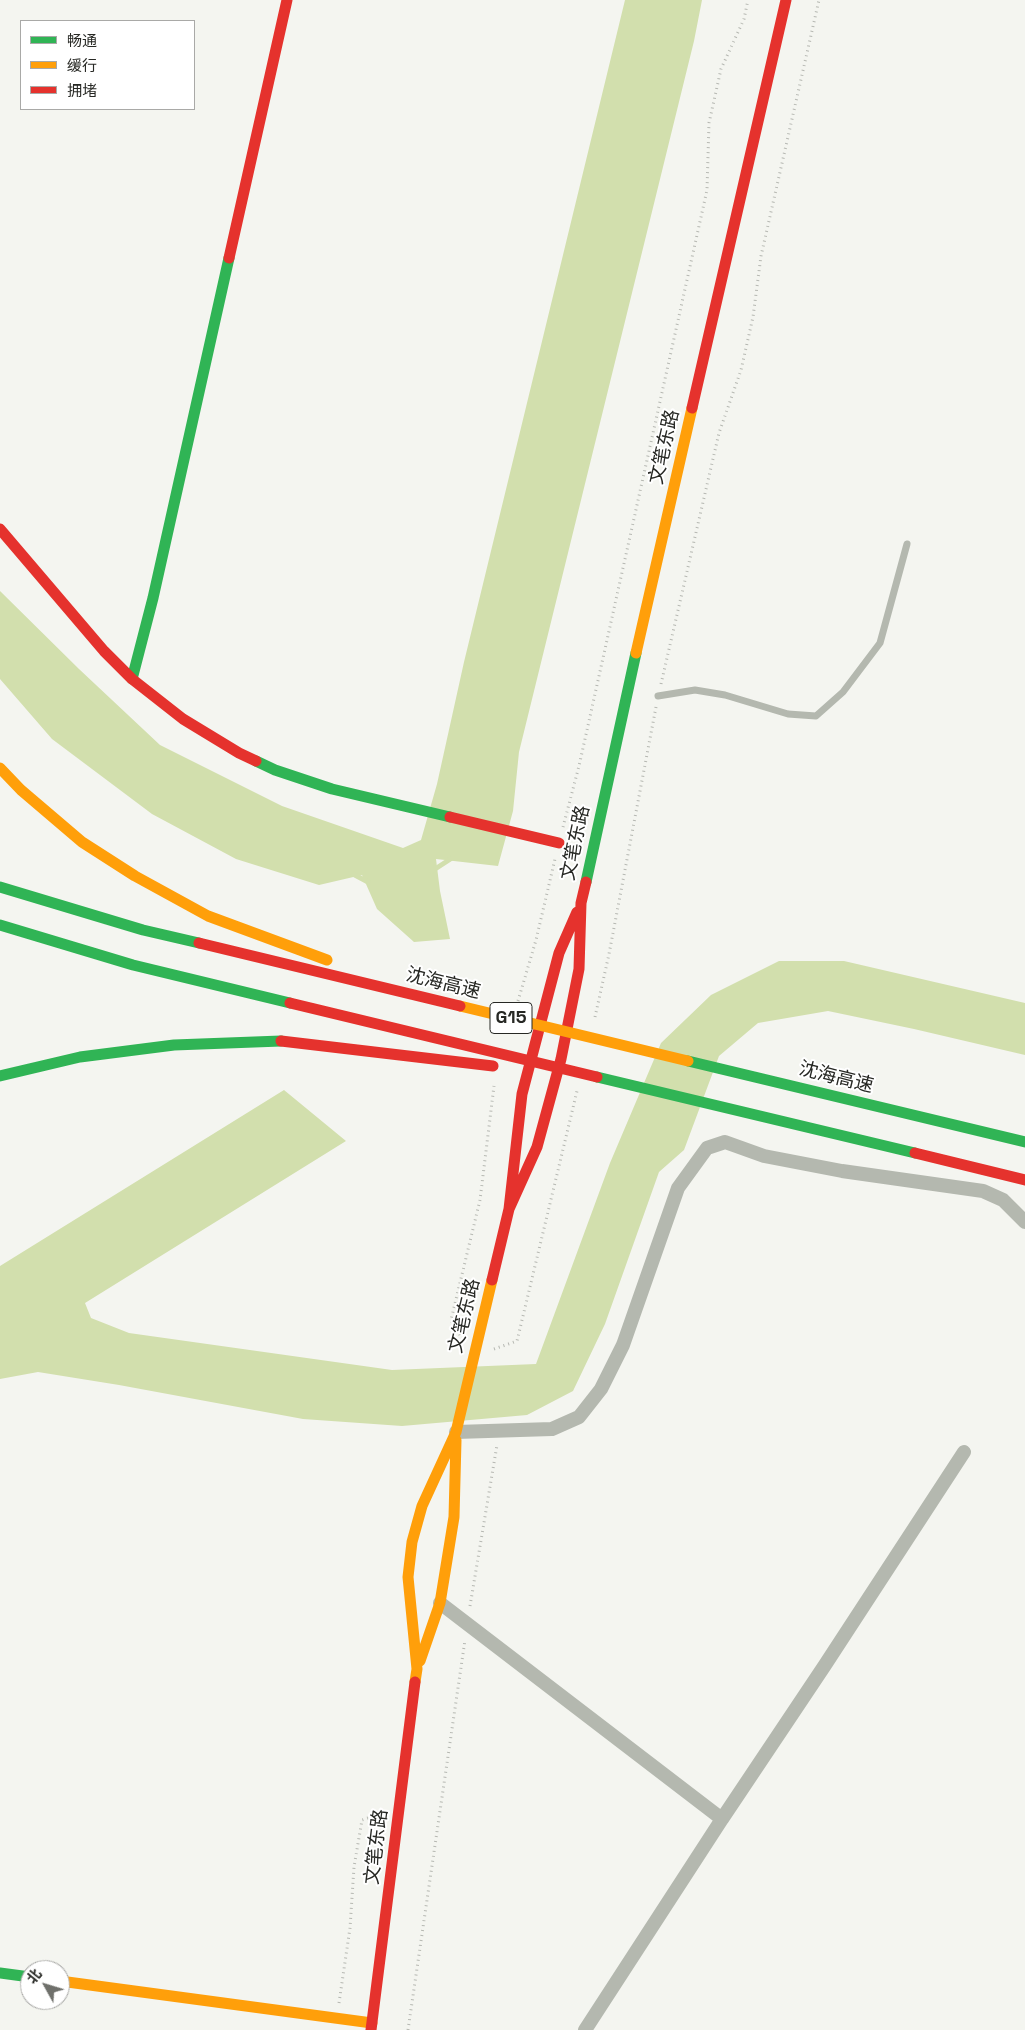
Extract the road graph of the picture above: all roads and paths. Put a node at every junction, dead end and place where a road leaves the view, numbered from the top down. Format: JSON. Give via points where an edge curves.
{"nodes":[{"id":1,"x":287,"y":0,"type":"edge"},
{"id":2,"x":748,"y":0,"type":"edge"},
{"id":3,"x":786,"y":0,"type":"edge"},
{"id":4,"x":0,"y":530,"type":"edge"},
{"id":5,"x":906,"y":544,"type":"dead end"},
{"id":6,"x":132,"y":678,"type":"junction"},
{"id":7,"x":658,"y":696,"type":"dead end"},
{"id":8,"x":0,"y":768,"type":"edge"},
{"id":9,"x":559,"y":843,"type":"junction"},
{"id":10,"x":0,"y":887,"type":"edge"},
{"id":11,"x":581,"y":903,"type":"junction"},
{"id":12,"x":0,"y":925,"type":"edge"},
{"id":13,"x":517,"y":1006,"type":"dead end"},
{"id":14,"x":591,"y":1037,"type":"junction"},
{"id":15,"x":0,"y":1076,"type":"edge"},
{"id":16,"x":603,"y":1078,"type":"junction"},
{"id":17,"x":495,"y":1081,"type":"dead end"},
{"id":18,"x":1025,"y":1142,"type":"edge"},
{"id":19,"x":1025,"y":1180,"type":"edge"},
{"id":20,"x":510,"y":1209,"type":"junction"},
{"id":21,"x":1025,"y":1222,"type":"edge"},
{"id":22,"x":474,"y":1356,"type":"junction"},
{"id":23,"x":499,"y":1431,"type":"junction"},
{"id":24,"x":456,"y":1432,"type":"junction"},
{"id":25,"x":964,"y":1452,"type":"dead end"},
{"id":26,"x":440,"y":1603,"type":"junction"},
{"id":27,"x":467,"y":1623,"type":"junction"},
{"id":28,"x":417,"y":1669,"type":"junction"},
{"id":29,"x":400,"y":1808,"type":"junction"},
{"id":30,"x":722,"y":1819,"type":"junction"},
{"id":31,"x":0,"y":1973,"type":"edge"},
{"id":32,"x":20,"y":1976,"type":"edge"},
{"id":33,"x":70,"y":1982,"type":"edge"},
{"id":34,"x":337,"y":2018,"type":"junction"},
{"id":35,"x":371,"y":2026,"type":"edge"},
{"id":36,"x":408,"y":2030,"type":"edge"},
{"id":37,"x":585,"y":2030,"type":"edge"}],
"edges":[{"from":1,"to":6,"type":"main road","via":[[153,598]]},
{"from":2,"to":9,"type":"path","via":[[744,19],[721,69],[709,123],[707,190]]},
{"from":3,"to":11,"type":"main road","name":"文笔东路"},
{"from":4,"to":6,"type":"main road","via":[[104,651]]},
{"from":5,"to":7,"type":"lane","via":[[880,643],[843,692],[816,716],[788,714],[725,695],[695,690]]},
{"from":6,"to":9,"type":"main road","via":[[183,719],[257,762],[318,785]]},
{"from":8,"to":14,"type":"main road","bridge":true,"via":[[82,842],[208,916],[347,968]]},
{"from":9,"to":13,"type":"path"},
{"from":10,"to":14,"type":"main road","name":"沈海高速","number":"G15","bridge":true,"via":[[143,930]]},
{"from":11,"to":20,"type":"main road","name":"文笔东路","via":[[559,952],[522,1094]]},
{"from":11,"to":20,"type":"main road","name":"文笔东路","via":[[579,969],[561,1059],[537,1147]]},
{"from":12,"to":16,"type":"main road","number":"G15","bridge":true,"via":[[133,965]]},
{"from":14,"to":18,"type":"main road","name":"沈海高速","number":"G15","bridge":true},
{"from":15,"to":16,"type":"main road","bridge":true,"via":[[80,1057],[174,1045],[273,1040]]},
{"from":16,"to":19,"type":"main road","number":"G15","bridge":true},
{"from":17,"to":22,"type":"path","via":[[480,1200],[451,1320]]},
{"from":20,"to":22,"type":"main road","name":"文笔东路"},
{"from":21,"to":23,"type":"street","via":[[1003,1200],[983,1191],[842,1171],[764,1156],[725,1142],[707,1148],[678,1188],[623,1345],[601,1388],[579,1417],[552,1429]]},
{"from":22,"to":24,"type":"main road","name":"文笔东路"},
{"from":23,"to":24,"type":"street"},
{"from":23,"to":27,"type":"path"},
{"from":24,"to":26,"type":"main road","name":"文笔东路","via":[[454,1517]]},
{"from":24,"to":28,"type":"main road","name":"文笔东路","via":[[422,1506],[412,1542],[408,1577]]},
{"from":25,"to":30,"type":"street"},
{"from":26,"to":27,"type":"street"},
{"from":26,"to":28,"type":"main road","name":"文笔东路"},
{"from":27,"to":30,"type":"street"},
{"from":27,"to":36,"type":"path"},
{"from":28,"to":29,"type":"main road","name":"文笔东路"},
{"from":29,"to":34,"type":"path","via":[[362,1820]]},
{"from":29,"to":35,"type":"main road","name":"文笔东路"},
{"from":30,"to":37,"type":"street"},
{"from":31,"to":32,"type":"main road"},
{"from":33,"to":34,"type":"main road"},
{"from":34,"to":35,"type":"main road"}]}
